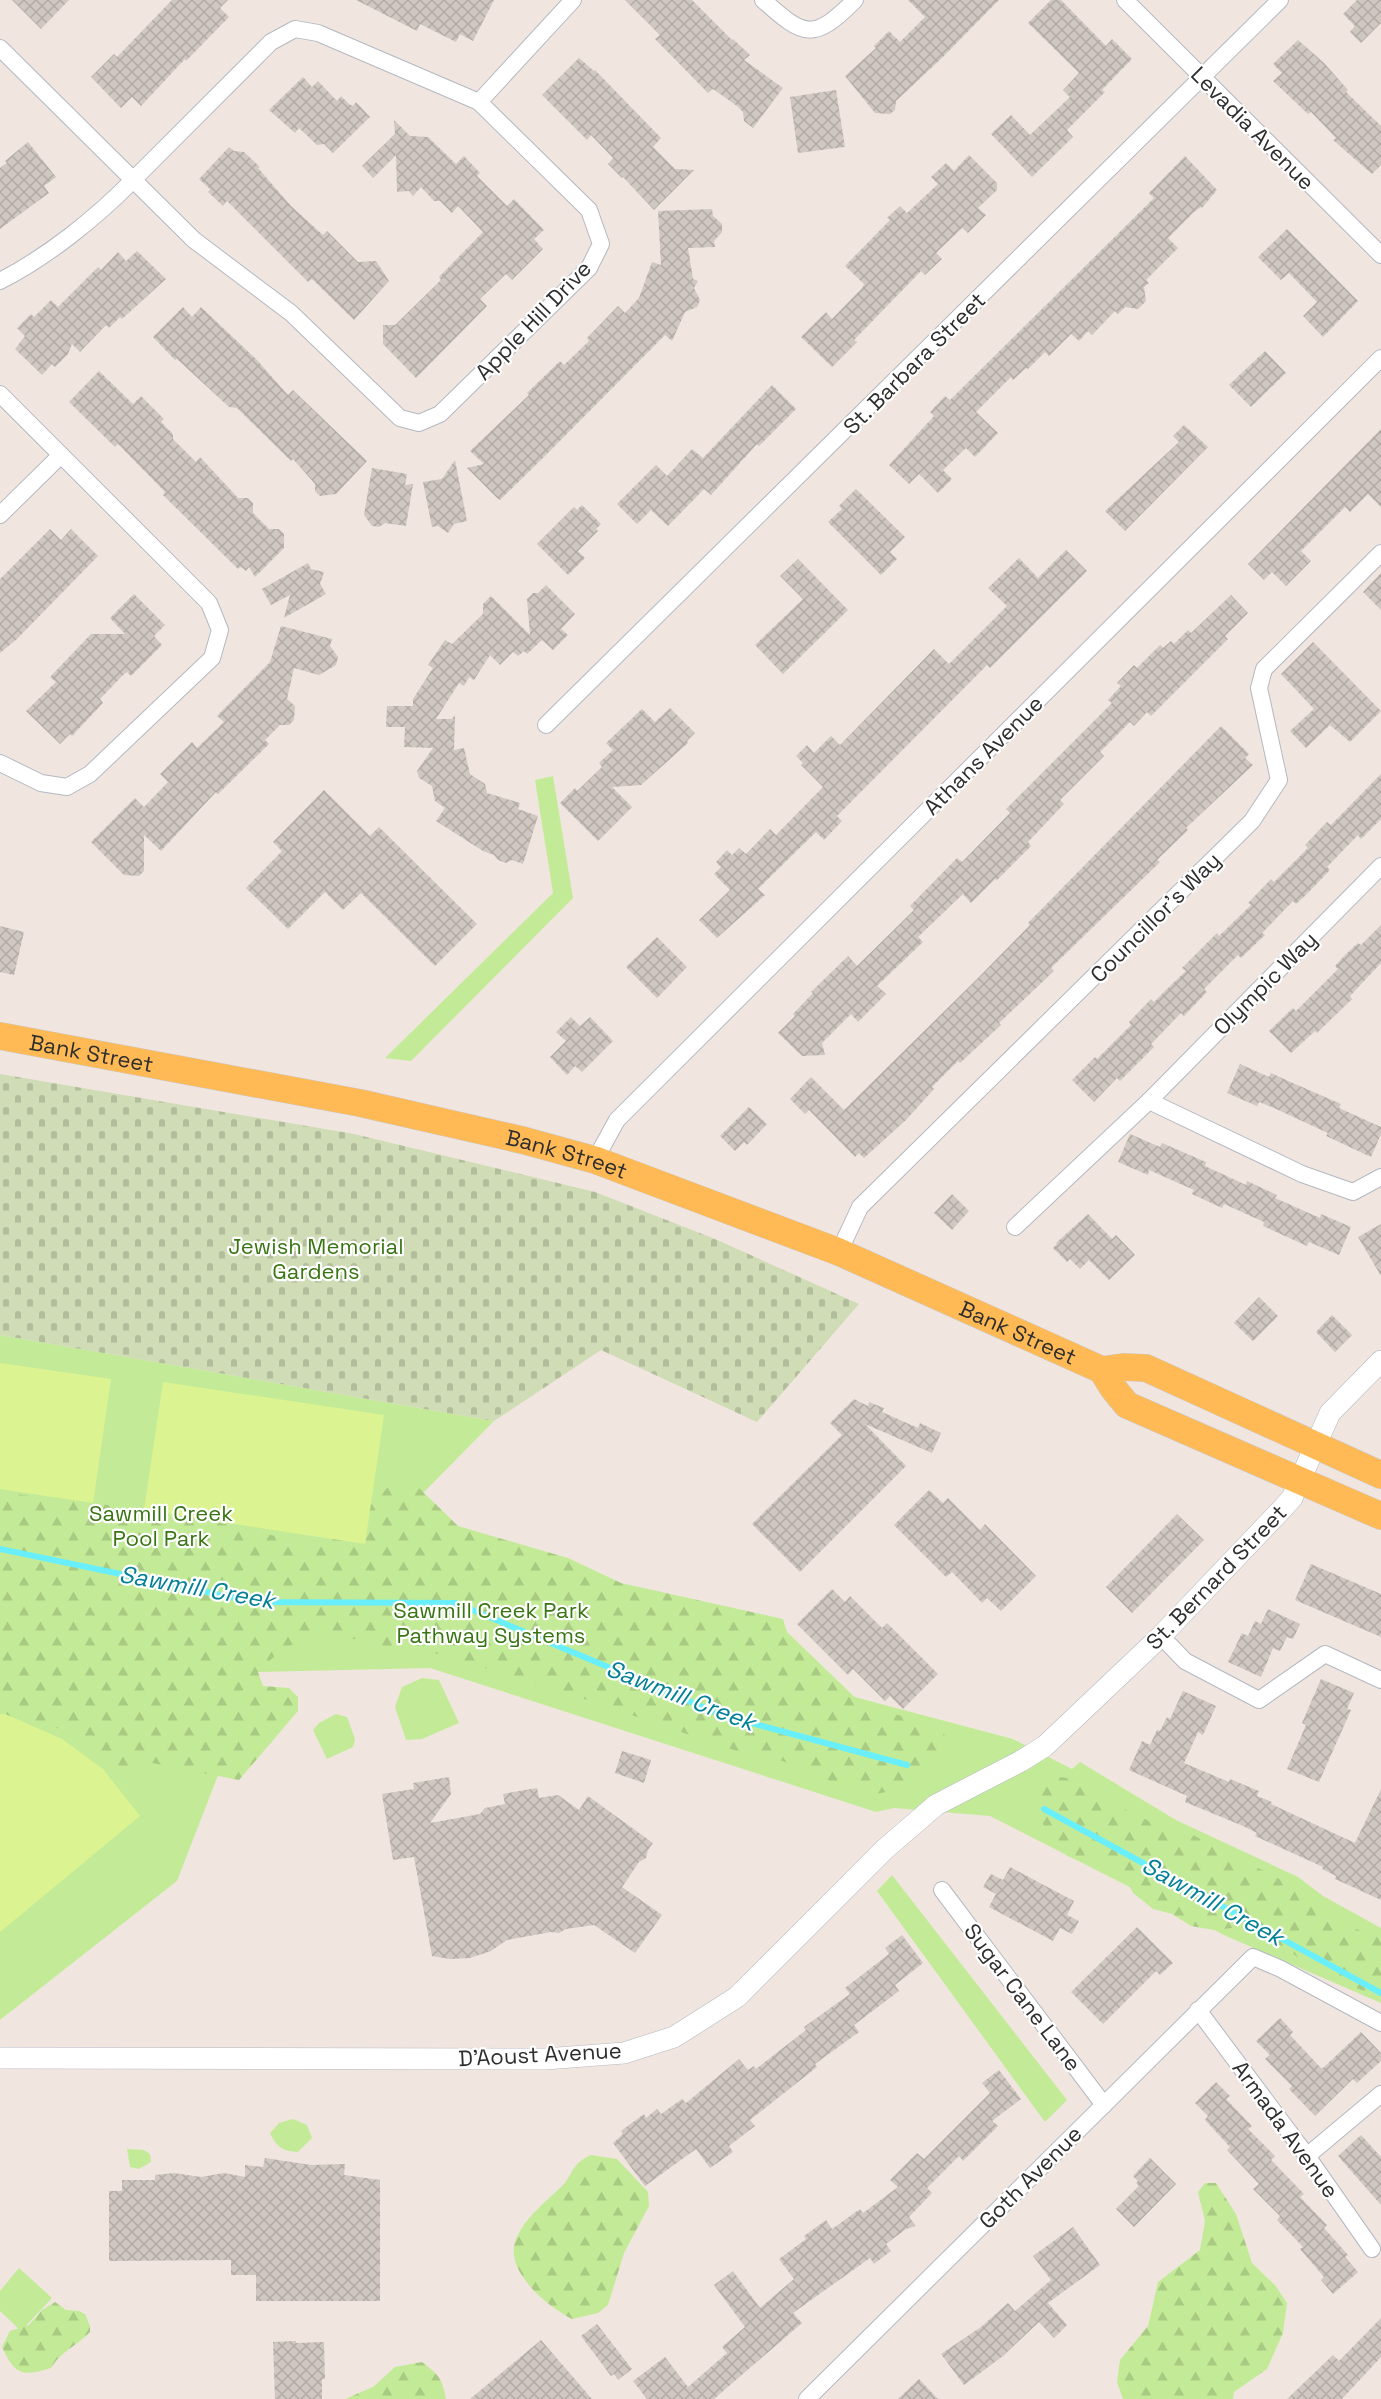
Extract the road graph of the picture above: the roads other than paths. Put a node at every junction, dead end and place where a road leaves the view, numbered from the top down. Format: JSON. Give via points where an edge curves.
{"nodes":[{"id":1,"x":573,"y":0,"type":"edge"},
{"id":2,"x":763,"y":0,"type":"edge"},
{"id":3,"x":855,"y":0,"type":"edge"},
{"id":4,"x":1125,"y":0,"type":"edge"},
{"id":5,"x":1280,"y":0,"type":"edge"},
{"id":6,"x":0,"y":48,"type":"edge"},
{"id":7,"x":1202,"y":78,"type":"junction"},
{"id":8,"x":479,"y":102,"type":"junction"},
{"id":9,"x":133,"y":180,"type":"junction"},
{"id":10,"x":1381,"y":255,"type":"edge"},
{"id":11,"x":0,"y":281,"type":"edge"},
{"id":12,"x":1381,"y":358,"type":"edge"},
{"id":13,"x":0,"y":394,"type":"edge"},
{"id":14,"x":61,"y":455,"type":"junction"},
{"id":15,"x":0,"y":515,"type":"edge"},
{"id":16,"x":1381,"y":553,"type":"edge"},
{"id":17,"x":546,"y":725,"type":"dead end"},
{"id":18,"x":0,"y":763,"type":"edge"},
{"id":19,"x":1381,"y":866,"type":"edge"},
{"id":20,"x":0,"y":1036,"type":"edge"},
{"id":21,"x":1149,"y":1101,"type":"junction"},
{"id":22,"x":595,"y":1160,"type":"junction"},
{"id":23,"x":1381,"y":1177,"type":"edge"},
{"id":24,"x":1015,"y":1227,"type":"dead end"},
{"id":25,"x":839,"y":1252,"type":"junction"},
{"id":26,"x":1381,"y":1361,"type":"edge"},
{"id":27,"x":1102,"y":1370,"type":"junction"},
{"id":28,"x":1316,"y":1445,"type":"junction"},
{"id":29,"x":1381,"y":1475,"type":"edge"},
{"id":30,"x":1300,"y":1479,"type":"junction"},
{"id":31,"x":1381,"y":1516,"type":"edge"},
{"id":32,"x":1161,"y":1636,"type":"junction"},
{"id":33,"x":1381,"y":1680,"type":"edge"},
{"id":34,"x":1045,"y":1746,"type":"joint"},
{"id":35,"x":942,"y":1890,"type":"dead end"},
{"id":36,"x":1198,"y":2010,"type":"junction"},
{"id":37,"x":1381,"y":2023,"type":"edge"},
{"id":38,"x":0,"y":2058,"type":"edge"},
{"id":39,"x":1381,"y":2094,"type":"edge"},
{"id":40,"x":1104,"y":2105,"type":"junction"},
{"id":41,"x":1307,"y":2156,"type":"junction"},
{"id":42,"x":1372,"y":2248,"type":"dead end"},
{"id":43,"x":807,"y":2399,"type":"edge"}],
"edges":[{"from":1,"to":8,"type":"street"},
{"from":2,"to":3,"type":"street","via":[[796,28],[808,31],[834,22]]},
{"from":4,"to":7,"type":"street","name":"Levadia Avenue"},
{"from":5,"to":7,"type":"street","name":"St. Barbara Street"},
{"from":6,"to":9,"type":"street"},
{"from":7,"to":10,"type":"street","name":"Levadia Avenue"},
{"from":7,"to":17,"type":"street","name":"St. Barbara Street"},
{"from":8,"to":9,"type":"street","name":"Apple Hill Drive","via":[[318,33],[295,29],[271,42]]},
{"from":8,"to":9,"type":"street","name":"Apple Hill Drive","via":[[589,210],[601,244],[589,268],[440,414],[419,423],[400,418],[291,314],[194,240]]},
{"from":9,"to":11,"type":"street","name":"Apple Hill Drive","via":[[112,202],[25,268]]},
{"from":12,"to":22,"type":"street","name":"Athans Avenue","via":[[617,1120]]},
{"from":13,"to":14,"type":"street"},
{"from":14,"to":15,"type":"street"},
{"from":14,"to":18,"type":"street","via":[[209,603],[220,630],[212,658],[90,774],[67,787],[42,783]]},
{"from":16,"to":25,"type":"street","name":"Councillor's Way","via":[[1264,669],[1259,688],[1279,780],[1252,821],[860,1207]]},
{"from":19,"to":21,"type":"street","name":"Olympic Way"},
{"from":20,"to":22,"type":"main road","name":"Bank Street","via":[[360,1104]]},
{"from":21,"to":23,"type":"street","via":[[1302,1174],[1353,1191]]},
{"from":21,"to":24,"type":"street","name":"Olympic Way"},
{"from":22,"to":25,"type":"main road","name":"Bank Street"},
{"from":25,"to":27,"type":"main road","name":"Bank Street"},
{"from":26,"to":28,"type":"street","name":"St. Bernard Street","via":[[1330,1413]]},
{"from":27,"to":28,"type":"main road","name":"Bank Street","via":[[1146,1368]]},
{"from":27,"to":30,"type":"main road","name":"Bank Street","via":[[1127,1405]]},
{"from":28,"to":29,"type":"main road","name":"Bank Street"},
{"from":28,"to":30,"type":"street","name":"St. Bernard Street"},
{"from":30,"to":31,"type":"main road","name":"Bank Street"},
{"from":30,"to":32,"type":"street","name":"St. Bernard Street","via":[[1283,1509]]},
{"from":32,"to":33,"type":"street","via":[[1185,1661],[1259,1700],[1325,1654]]},
{"from":32,"to":34,"type":"street","name":"St. Bernard Street"},
{"from":34,"to":38,"type":"street","name":"D'Aoust Avenue","via":[[936,1805],[867,1866],[737,1997],[674,2037],[624,2053],[545,2059]]},
{"from":35,"to":40,"type":"street","name":"Sugar Cane Lane"},
{"from":36,"to":37,"type":"street","name":"Goth Avenue","via":[[1253,1957]]},
{"from":36,"to":40,"type":"street","name":"Goth Avenue"},
{"from":36,"to":41,"type":"street","name":"Armada Avenue"},
{"from":39,"to":41,"type":"street"},
{"from":40,"to":43,"type":"street","name":"Goth Avenue"},
{"from":41,"to":42,"type":"street","name":"Armada Avenue"}]}
